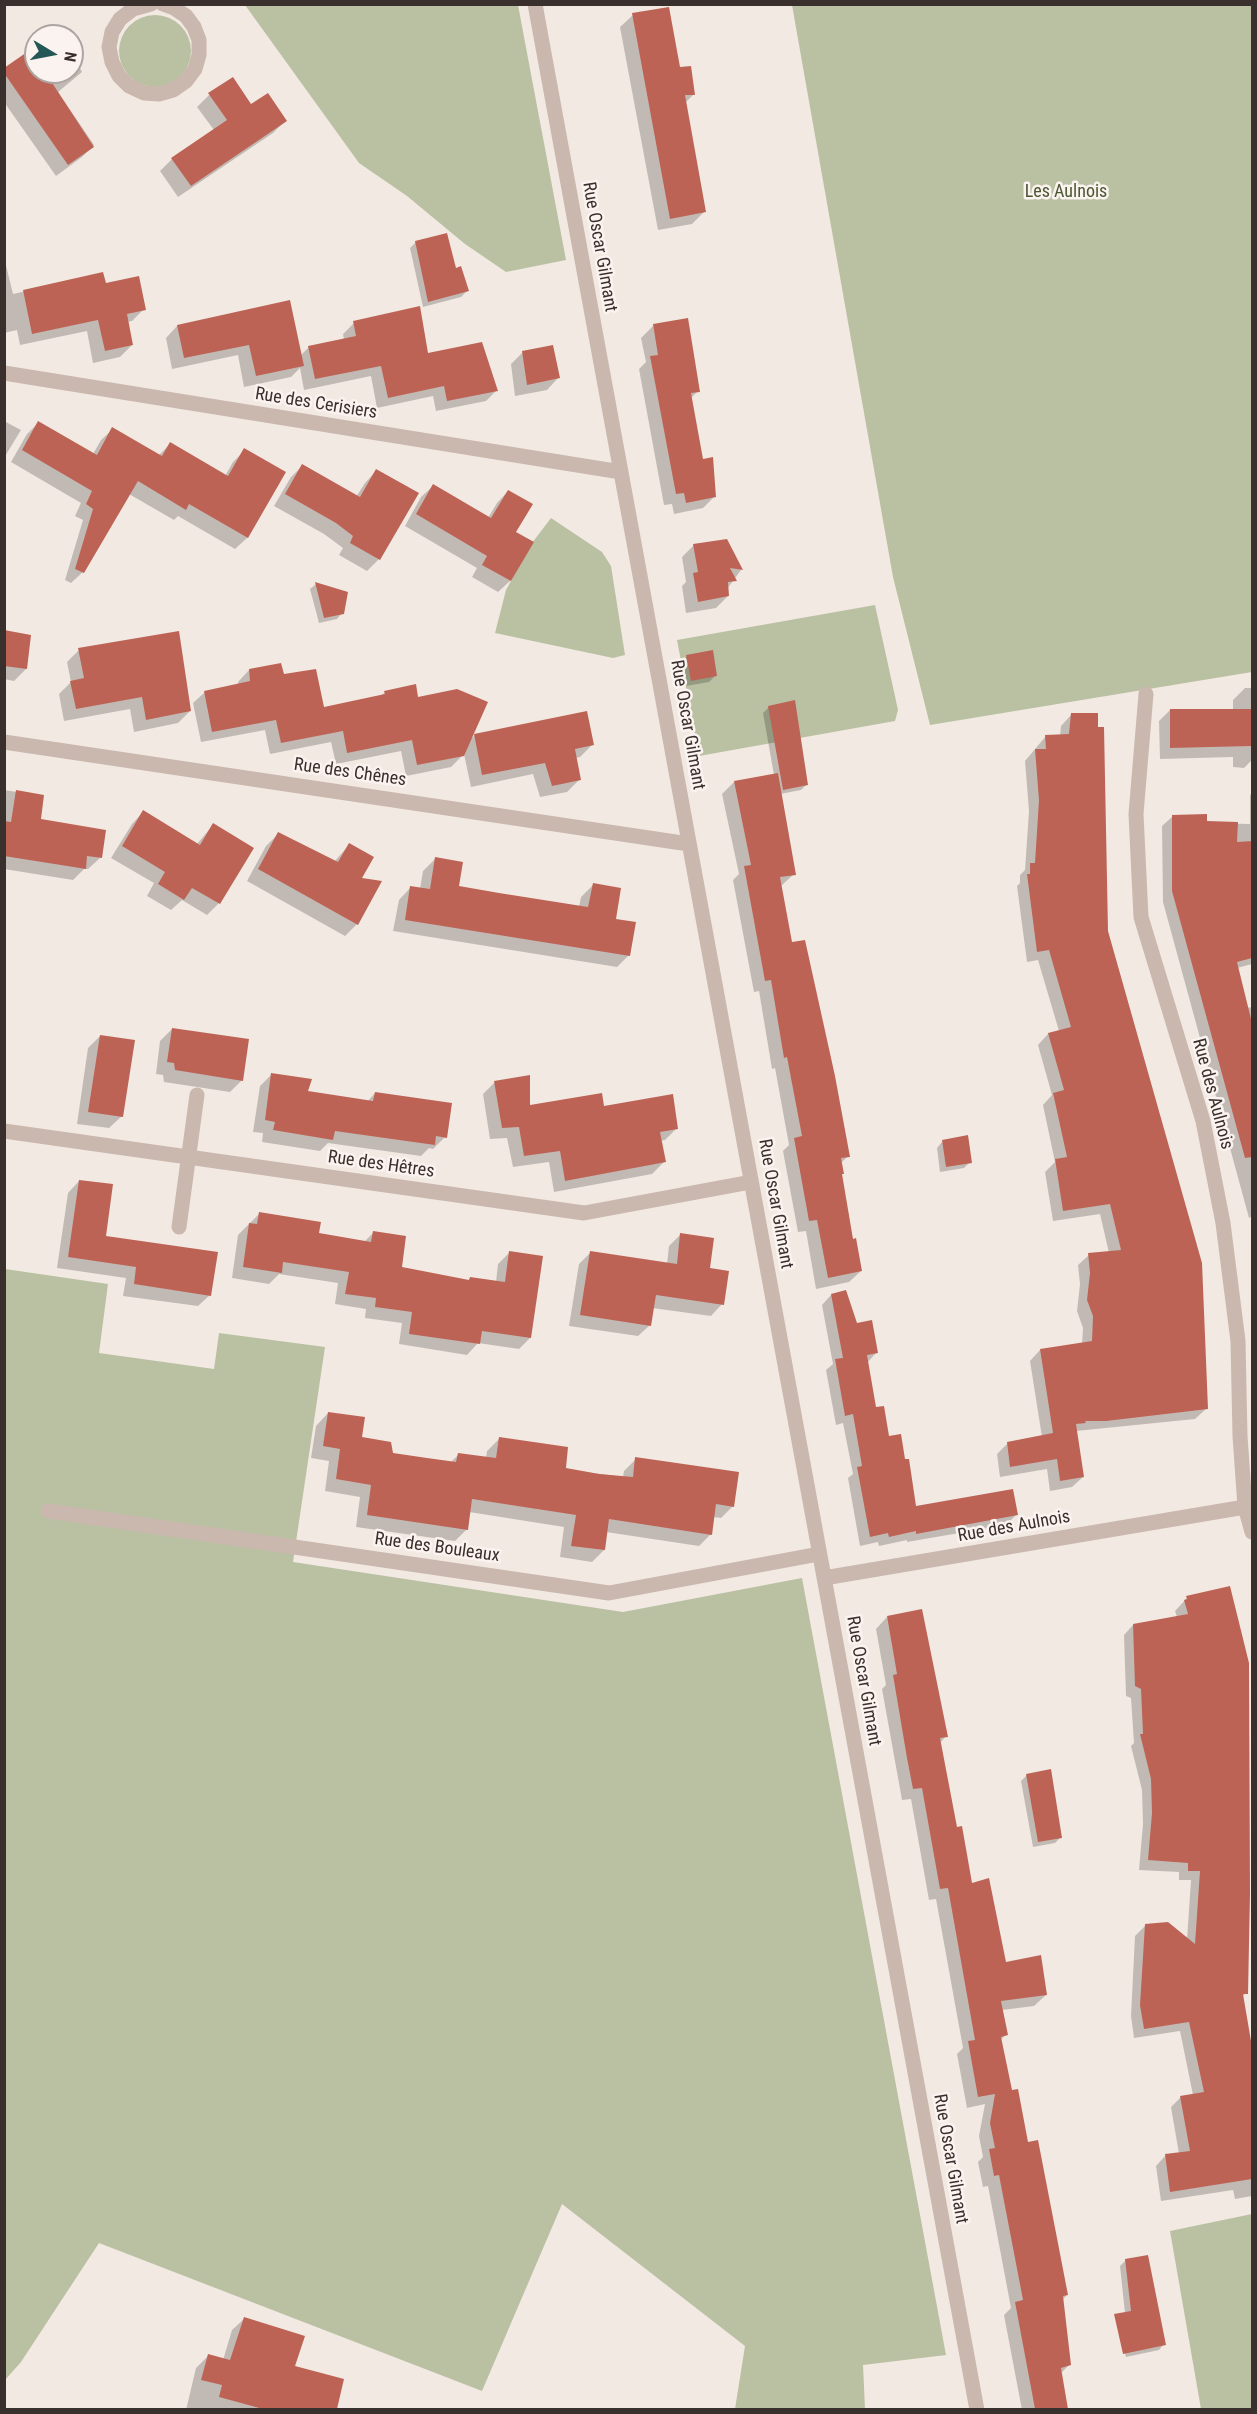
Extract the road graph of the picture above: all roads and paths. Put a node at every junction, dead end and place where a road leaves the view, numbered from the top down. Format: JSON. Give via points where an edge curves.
{"nodes":[{"id":1,"x":152,"y":4,"type":"edge"},
{"id":2,"x":163,"y":4,"type":"edge"},
{"id":3,"x":535,"y":4,"type":"edge"},
{"id":4,"x":144,"y":5,"type":"edge"},
{"id":5,"x":4,"y":373,"type":"edge"},
{"id":6,"x":621,"y":472,"type":"junction"},
{"id":7,"x":1146,"y":694,"type":"dead end"},
{"id":8,"x":4,"y":742,"type":"edge"},
{"id":9,"x":689,"y":844,"type":"junction"},
{"id":10,"x":197,"y":1095,"type":"dead end"},
{"id":11,"x":4,"y":1131,"type":"edge"},
{"id":12,"x":188,"y":1159,"type":"junction"},
{"id":13,"x":751,"y":1182,"type":"junction"},
{"id":14,"x":179,"y":1227,"type":"dead end"},
{"id":15,"x":1245,"y":1507,"type":"junction"},
{"id":16,"x":48,"y":1511,"type":"dead end"},
{"id":17,"x":1252,"y":1532,"type":"edge"},
{"id":18,"x":819,"y":1554,"type":"junction"},
{"id":19,"x":824,"y":1578,"type":"junction"},
{"id":20,"x":977,"y":2409,"type":"edge"}],
"edges":[{"from":1,"to":4,"type":"street"},
{"from":2,"to":4,"type":"street","via":[[186,16],[194,27],[199,55],[186,81],[159,94],[129,86],[119,76],[109,47],[120,19]]},
{"from":3,"to":6,"type":"street","name":"Rue Oscar Gilmant"},
{"from":5,"to":6,"type":"street","name":"Rue des Cerisiers"},
{"from":6,"to":9,"type":"street","name":"Rue Oscar Gilmant"},
{"from":7,"to":15,"type":"street","name":"Rue des Aulnois","via":[[1136,814],[1141,917],[1203,1121],[1223,1223],[1238,1341]]},
{"from":8,"to":9,"type":"street","name":"Rue des Chênes"},
{"from":9,"to":13,"type":"street","name":"Rue Oscar Gilmant"},
{"from":10,"to":12,"type":"street"},
{"from":11,"to":12,"type":"street","name":"Rue des Hêtres"},
{"from":12,"to":13,"type":"street","name":"Rue des Hêtres","via":[[584,1214]]},
{"from":12,"to":14,"type":"street"},
{"from":13,"to":18,"type":"street","name":"Rue Oscar Gilmant"},
{"from":15,"to":17,"type":"street","name":"Rue des Aulnois"},
{"from":15,"to":19,"type":"street","name":"Rue des Aulnois"},
{"from":16,"to":18,"type":"street","name":"Rue des Bouleaux","via":[[609,1593]]},
{"from":18,"to":19,"type":"street","name":"Rue Oscar Gilmant"},
{"from":19,"to":20,"type":"street","name":"Rue Oscar Gilmant"}]}
